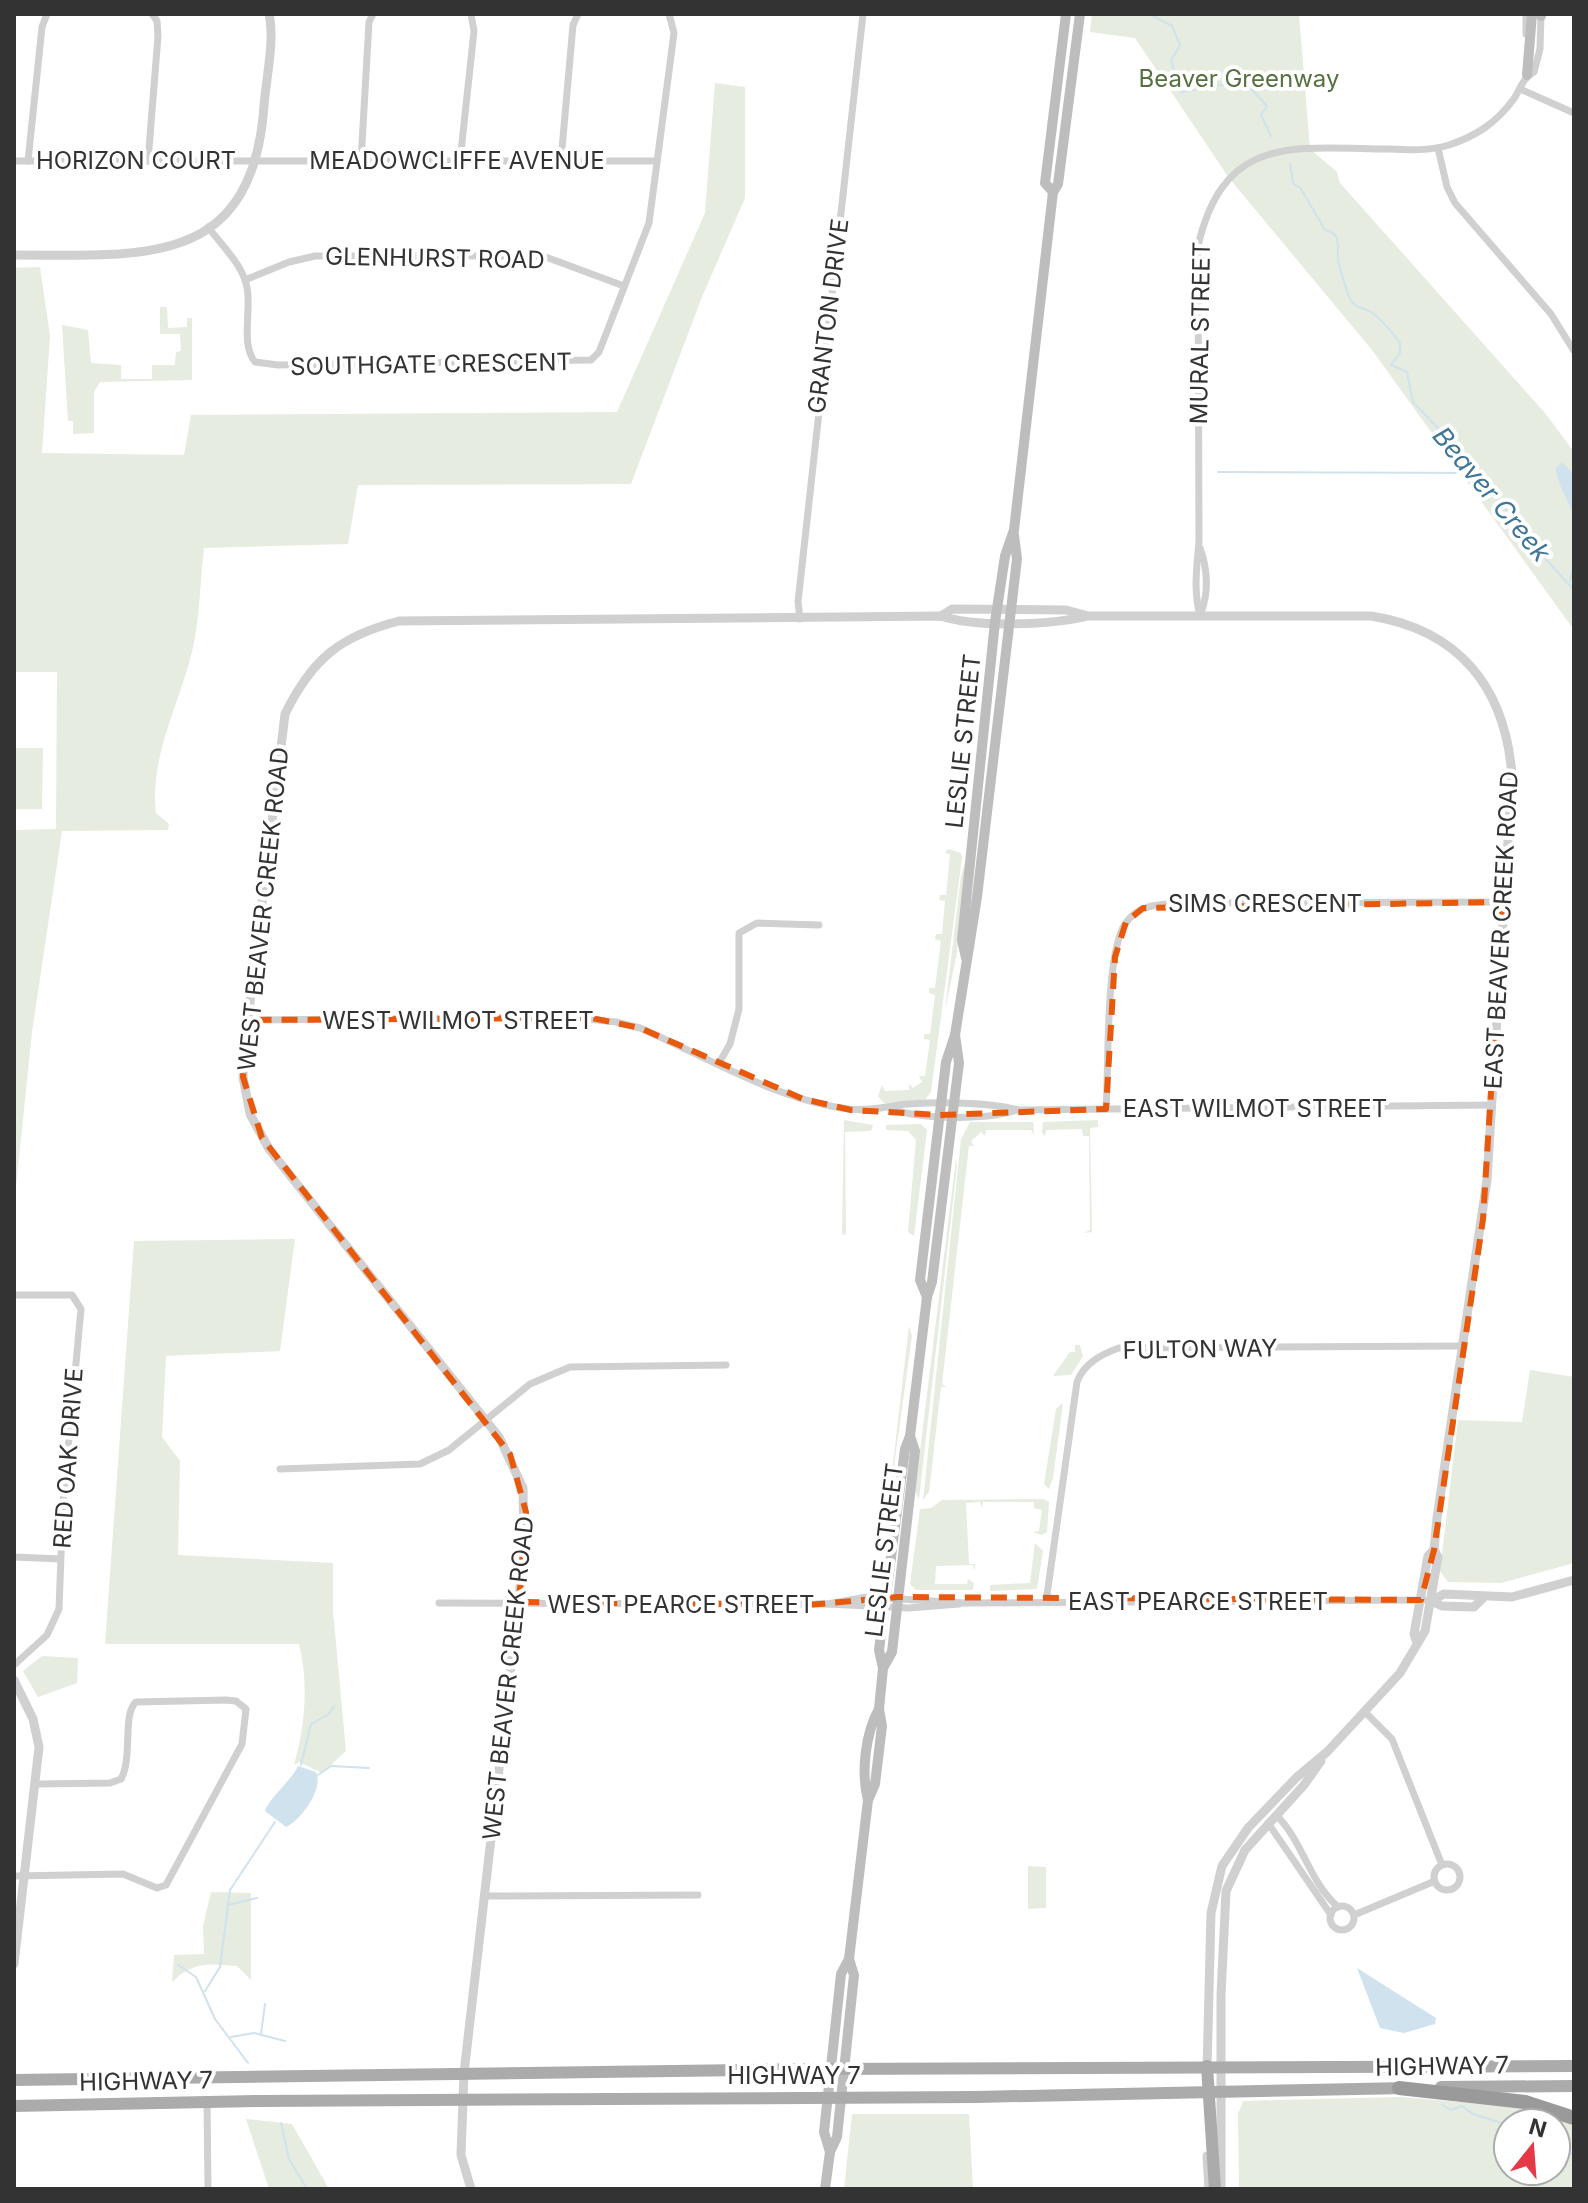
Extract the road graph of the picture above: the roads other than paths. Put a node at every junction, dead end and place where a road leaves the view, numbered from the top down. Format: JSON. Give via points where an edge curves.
{"nodes":[{"id":1,"x":47,"y":14,"type":"edge"},
{"id":2,"x":152,"y":14,"type":"edge"},
{"id":3,"x":373,"y":14,"type":"edge"},
{"id":4,"x":471,"y":14,"type":"edge"},
{"id":5,"x":578,"y":14,"type":"edge"},
{"id":6,"x":669,"y":14,"type":"edge"},
{"id":7,"x":863,"y":14,"type":"edge"},
{"id":8,"x":1066,"y":14,"type":"edge"},
{"id":9,"x":1080,"y":14,"type":"edge"},
{"id":10,"x":1536,"y":14,"type":"edge"},
{"id":11,"x":271,"y":16,"type":"edge"},
{"id":12,"x":1527,"y":75,"type":"joint"},
{"id":13,"x":1520,"y":89,"type":"junction"},
{"id":14,"x":1574,"y":113,"type":"edge"},
{"id":15,"x":1438,"y":148,"type":"junction"},
{"id":16,"x":258,"y":159,"type":"junction"},
{"id":17,"x":561,"y":160,"type":"junction"},
{"id":18,"x":14,"y":161,"type":"edge"},
{"id":19,"x":28,"y":161,"type":"junction"},
{"id":20,"x":148,"y":161,"type":"junction"},
{"id":21,"x":361,"y":161,"type":"junction"},
{"id":22,"x":460,"y":161,"type":"junction"},
{"id":23,"x":657,"y":161,"type":"junction"},
{"id":24,"x":1053,"y":192,"type":"junction"},
{"id":25,"x":208,"y":227,"type":"junction"},
{"id":26,"x":14,"y":255,"type":"edge"},
{"id":27,"x":245,"y":280,"type":"junction"},
{"id":28,"x":624,"y":286,"type":"junction"},
{"id":29,"x":1574,"y":351,"type":"edge"},
{"id":30,"x":1014,"y":530,"type":"junction"},
{"id":31,"x":997,"y":609,"type":"junction"},
{"id":32,"x":1010,"y":610,"type":"junction"},
{"id":33,"x":1200,"y":615,"type":"junction"},
{"id":34,"x":941,"y":616,"type":"junction"},
{"id":35,"x":1088,"y":616,"type":"junction"},
{"id":36,"x":800,"y":619,"type":"junction"},
{"id":37,"x":995,"y":622,"type":"junction"},
{"id":38,"x":1008,"y":622,"type":"junction"},
{"id":39,"x":1503,"y":902,"type":"junction"},
{"id":40,"x":819,"y":925,"type":"dead end"},
{"id":41,"x":966,"y":958,"type":"junction"},
{"id":42,"x":247,"y":1020,"type":"junction"},
{"id":43,"x":955,"y":1035,"type":"junction"},
{"id":44,"x":719,"y":1063,"type":"junction"},
{"id":45,"x":1491,"y":1105,"type":"junction"},
{"id":46,"x":1106,"y":1109,"type":"junction"},
{"id":47,"x":940,"y":1110,"type":"junction"},
{"id":48,"x":953,"y":1110,"type":"junction"},
{"id":49,"x":14,"y":1295,"type":"edge"},
{"id":50,"x":927,"y":1297,"type":"junction"},
{"id":51,"x":1463,"y":1346,"type":"junction"},
{"id":52,"x":726,"y":1365,"type":"dead end"},
{"id":53,"x":486,"y":1421,"type":"junction"},
{"id":54,"x":910,"y":1436,"type":"junction"},
{"id":55,"x":280,"y":1469,"type":"dead end"},
{"id":56,"x":14,"y":1557,"type":"edge"},
{"id":57,"x":60,"y":1559,"type":"junction"},
{"id":58,"x":1574,"y":1580,"type":"edge"},
{"id":59,"x":1426,"y":1600,"type":"junction"},
{"id":60,"x":519,"y":1602,"type":"junction"},
{"id":61,"x":884,"y":1602,"type":"junction"},
{"id":62,"x":1046,"y":1602,"type":"junction"},
{"id":63,"x":439,"y":1603,"type":"dead end"},
{"id":64,"x":898,"y":1603,"type":"junction"},
{"id":65,"x":14,"y":1665,"type":"edge"},
{"id":66,"x":883,"y":1668,"type":"junction"},
{"id":67,"x":14,"y":1680,"type":"edge"},
{"id":68,"x":1365,"y":1712,"type":"junction"},
{"id":69,"x":1327,"y":1752,"type":"junction"},
{"id":70,"x":37,"y":1784,"type":"junction"},
{"id":71,"x":1268,"y":1806,"type":"junction"},
{"id":72,"x":1260,"y":1815,"type":"junction"},
{"id":73,"x":1276,"y":1815,"type":"junction"},
{"id":74,"x":1268,"y":1823,"type":"junction"},
{"id":75,"x":1442,"y":1865,"type":"junction"},
{"id":76,"x":19,"y":1876,"type":"edge"},
{"id":77,"x":1435,"y":1881,"type":"junction"},
{"id":78,"x":698,"y":1895,"type":"dead end"},
{"id":79,"x":487,"y":1896,"type":"junction"},
{"id":80,"x":1338,"y":1907,"type":"junction"},
{"id":81,"x":1331,"y":1915,"type":"junction"},
{"id":82,"x":1354,"y":1915,"type":"junction"},
{"id":83,"x":16,"y":1925,"type":"edge"},
{"id":84,"x":14,"y":1964,"type":"edge"},
{"id":85,"x":1207,"y":2066,"type":"junction"},
{"id":86,"x":1222,"y":2066,"type":"junction"},
{"id":87,"x":1574,"y":2066,"type":"edge"},
{"id":88,"x":837,"y":2069,"type":"junction"},
{"id":89,"x":464,"y":2073,"type":"junction"},
{"id":90,"x":14,"y":2080,"type":"edge"},
{"id":91,"x":1574,"y":2086,"type":"edge"},
{"id":92,"x":1399,"y":2088,"type":"junction"},
{"id":93,"x":1213,"y":2092,"type":"junction"},
{"id":94,"x":463,"y":2094,"type":"junction"},
{"id":95,"x":827,"y":2097,"type":"junction"},
{"id":96,"x":841,"y":2097,"type":"junction"},
{"id":97,"x":207,"y":2102,"type":"junction"},
{"id":98,"x":14,"y":2106,"type":"edge"},
{"id":99,"x":1574,"y":2118,"type":"edge"},
{"id":100,"x":830,"y":2152,"type":"junction"},
{"id":101,"x":208,"y":2189,"type":"edge"},
{"id":102,"x":471,"y":2189,"type":"edge"},
{"id":103,"x":825,"y":2189,"type":"edge"},
{"id":104,"x":1212,"y":2189,"type":"edge"},
{"id":105,"x":1221,"y":2189,"type":"edge"}],
"edges":[{"from":1,"to":19,"type":"street"},
{"from":2,"to":20,"type":"street","via":[[158,36]]},
{"from":3,"to":21,"type":"street"},
{"from":4,"to":22,"type":"street","via":[[474,31]]},
{"from":5,"to":17,"type":"street"},
{"from":6,"to":23,"type":"street","name":"SOUTHGATE CRESCENT","via":[[674,33]]},
{"from":7,"to":36,"type":"street","name":"GRANTON DRIVE","via":[[809,480]]},
{"from":8,"to":24,"type":"main road","name":"LESLIE STREET","via":[[1045,183]]},
{"from":9,"to":24,"type":"main road","name":"LESLIE STREET"},
{"from":10,"to":12,"type":"main road"},
{"from":11,"to":16,"type":"street"},
{"from":12,"to":13,"type":"street","name":"MURAL STREET"},
{"from":13,"to":14,"type":"street"},
{"from":13,"to":15,"type":"street","name":"MURAL STREET","via":[[1486,129]]},
{"from":15,"to":29,"type":"street","via":[[1455,203],[1551,314]]},
{"from":15,"to":33,"type":"street","name":"MURAL STREET","via":[[1269,151],[1229,178],[1204,218],[1198,246],[1199,545],[1207,565]]},
{"from":16,"to":20,"type":"street","name":"HORIZON COURT"},
{"from":16,"to":21,"type":"street","name":"MEADOWCLIFFE AVENUE"},
{"from":16,"to":25,"type":"street","via":[[236,200]]},
{"from":17,"to":22,"type":"street","name":"MEADOWCLIFFE AVENUE"},
{"from":17,"to":23,"type":"street","name":"MEADOWCLIFFE AVENUE"},
{"from":18,"to":19,"type":"street","name":"HORIZON COURT"},
{"from":19,"to":20,"type":"street","name":"HORIZON COURT"},
{"from":21,"to":22,"type":"street","name":"MEADOWCLIFFE AVENUE"},
{"from":23,"to":28,"type":"street","name":"SOUTHGATE CRESCENT","via":[[649,223]]},
{"from":24,"to":30,"type":"main road","name":"LESLIE STREET"},
{"from":25,"to":26,"type":"street","via":[[149,253]]},
{"from":25,"to":27,"type":"street","name":"SOUTHGATE CRESCENT"},
{"from":27,"to":28,"type":"street","name":"GLENHURST ROAD","via":[[315,256],[516,255],[553,258]]},
{"from":27,"to":28,"type":"street","name":"SOUTHGATE CRESCENT","via":[[249,354],[255,362],[278,365],[583,362],[599,352]]},
{"from":30,"to":31,"type":"main road","name":"LESLIE STREET"},
{"from":30,"to":32,"type":"main road","name":"LESLIE STREET","via":[[1017,559]]},
{"from":31,"to":32,"type":"street","name":"WEST BEAVER CREEK ROAD"},
{"from":31,"to":34,"type":"street","name":"WEST BEAVER CREEK ROAD","via":[[952,609]]},
{"from":31,"to":37,"type":"main road","name":"LESLIE STREET"},
{"from":32,"to":35,"type":"street","name":"EAST BEAVER CREEK ROAD","via":[[1066,610]]},
{"from":32,"to":38,"type":"main road","name":"LESLIE STREET"},
{"from":33,"to":35,"type":"street","name":"EAST BEAVER CREEK ROAD"},
{"from":33,"to":39,"type":"street","name":"EAST BEAVER CREEK ROAD","via":[[1371,616],[1419,628],[1454,649],[1495,700],[1509,745],[1512,775]]},
{"from":34,"to":36,"type":"street","name":"WEST BEAVER CREEK ROAD"},
{"from":34,"to":37,"type":"street","name":"WEST BEAVER CREEK ROAD"},
{"from":35,"to":38,"type":"street","name":"EAST BEAVER CREEK ROAD"},
{"from":36,"to":42,"type":"street","name":"WEST BEAVER CREEK ROAD","via":[[428,619],[399,621],[351,636],[316,664],[285,714]]},
{"from":37,"to":38,"type":"street","name":"EAST BEAVER CREEK ROAD"},
{"from":37,"to":41,"type":"main road","name":"LESLIE STREET","via":[[962,940]]},
{"from":38,"to":41,"type":"main road","name":"LESLIE STREET"},
{"from":39,"to":45,"type":"street","name":"EAST BEAVER CREEK ROAD"},
{"from":39,"to":46,"type":"street","name":"SIMS CRESCENT","via":[[1180,903],[1143,908],[1126,922],[1115,957]]},
{"from":40,"to":44,"type":"street","via":[[757,923],[739,933],[739,1009]]},
{"from":41,"to":43,"type":"main road","name":"LESLIE STREET"},
{"from":42,"to":44,"type":"street","name":"WEST WILMOT STREET","via":[[592,1018],[640,1028]]},
{"from":42,"to":53,"type":"street","name":"WEST BEAVER CREEK ROAD","via":[[243,1077],[250,1114],[262,1138]]},
{"from":43,"to":47,"type":"main road","name":"LESLIE STREET"},
{"from":43,"to":48,"type":"main road","name":"LESLIE STREET","via":[[959,1063]]},
{"from":44,"to":47,"type":"street","name":"WEST WILMOT STREET","via":[[803,1099],[851,1110]]},
{"from":45,"to":46,"type":"street","name":"EAST WILMOT STREET","via":[[1274,1103]]},
{"from":45,"to":51,"type":"street","name":"EAST BEAVER CREEK ROAD","via":[[1483,1219]]},
{"from":46,"to":48,"type":"street","name":"EAST WILMOT STREET","via":[[1019,1110],[1003,1115]]},
{"from":47,"to":48,"type":"street","name":"WEST WILMOT STREET"},
{"from":47,"to":50,"type":"main road","name":"LESLIE STREET","via":[[920,1280]]},
{"from":48,"to":50,"type":"main road","name":"LESLIE STREET"},
{"from":49,"to":57,"type":"street","name":"RED OAK DRIVE","via":[[72,1295],[81,1309]]},
{"from":50,"to":54,"type":"main road","name":"LESLIE STREET"},
{"from":51,"to":59,"type":"street","name":"EAST BEAVER CREEK ROAD","via":[[1434,1550],[1438,1557]]},
{"from":51,"to":62,"type":"street","name":"FULTON WAY","via":[[1119,1348],[1102,1355],[1077,1382]]},
{"from":52,"to":53,"type":"street","via":[[570,1367],[530,1384]]},
{"from":53,"to":55,"type":"street","via":[[449,1450],[420,1464]]},
{"from":53,"to":60,"type":"street","name":"WEST BEAVER CREEK ROAD","via":[[510,1454],[523,1488],[526,1527]]},
{"from":54,"to":61,"type":"main road","name":"LESLIE STREET"},
{"from":54,"to":64,"type":"main road","name":"LESLIE STREET","via":[[915,1451]]},
{"from":56,"to":57,"type":"street"},
{"from":57,"to":65,"type":"street","name":"RED OAK DRIVE","via":[[61,1592],[54,1624]]},
{"from":58,"to":59,"type":"street","via":[[1519,1596],[1444,1594]]},
{"from":59,"to":62,"type":"street","name":"EAST PEARCE STREET"},
{"from":59,"to":68,"type":"street","name":"EAST BEAVER CREEK ROAD","via":[[1425,1631],[1390,1686]]},
{"from":60,"to":61,"type":"street","name":"WEST PEARCE STREET"},
{"from":60,"to":63,"type":"street","name":"WEST PEARCE STREET"},
{"from":60,"to":79,"type":"street","name":"WEST BEAVER CREEK ROAD"},
{"from":61,"to":64,"type":"street","name":"WEST PEARCE STREET"},
{"from":61,"to":66,"type":"main road","name":"LESLIE STREET","via":[[879,1650]]},
{"from":62,"to":64,"type":"street","name":"EAST PEARCE STREET"},
{"from":64,"to":66,"type":"main road","name":"LESLIE STREET","via":[[892,1652]]},
{"from":66,"to":88,"type":"main road","name":"LESLIE STREET","via":[[864,1784],[868,1800],[849,1959],[854,1975]]},
{"from":67,"to":70,"type":"street","via":[[37,1733]]},
{"from":68,"to":69,"type":"street","name":"EAST BEAVER CREEK ROAD"},
{"from":68,"to":75,"type":"street","via":[[1392,1739]]},
{"from":69,"to":71,"type":"street","name":"EAST BEAVER CREEK ROAD"},
{"from":69,"to":73,"type":"street","name":"EAST BEAVER CREEK ROAD"},
{"from":70,"to":76,"type":"street"},
{"from":70,"to":76,"type":"street","via":[[121,1779],[130,1742],[128,1714],[136,1702],[226,1700],[246,1709],[242,1744],[166,1885],[157,1888],[123,1874]]},
{"from":71,"to":72,"type":"street","name":"EAST BEAVER CREEK ROAD"},
{"from":71,"to":73,"type":"street"},
{"from":72,"to":74,"type":"street"},
{"from":72,"to":85,"type":"street","name":"EAST BEAVER CREEK ROAD","via":[[1226,1857],[1215,1887]]},
{"from":73,"to":74,"type":"street","name":"EAST BEAVER CREEK ROAD"},
{"from":73,"to":80,"type":"street"},
{"from":74,"to":81,"type":"street"},
{"from":74,"to":86,"type":"street","name":"EAST BEAVER CREEK ROAD","via":[[1240,1858],[1226,1891]]},
{"from":75,"to":77,"type":"street"},
{"from":75,"to":77,"type":"street","via":[[1456,1867],[1460,1882],[1448,1890]]},
{"from":76,"to":83,"type":"street"},
{"from":77,"to":82,"type":"street"},
{"from":78,"to":79,"type":"street"},
{"from":79,"to":89,"type":"street","name":"WEST BEAVER CREEK ROAD"},
{"from":80,"to":81,"type":"street"},
{"from":80,"to":82,"type":"street"},
{"from":81,"to":82,"type":"street","via":[[1333,1926],[1342,1930],[1351,1927]]},
{"from":83,"to":84,"type":"street"},
{"from":85,"to":86,"type":"main road","name":"HIGHWAY 7"},
{"from":85,"to":88,"type":"main road","name":"HIGHWAY 7"},
{"from":85,"to":93,"type":"main road"},
{"from":86,"to":87,"type":"main road","name":"HIGHWAY 7"},
{"from":86,"to":93,"type":"street","name":"EAST BEAVER CREEK ROAD"},
{"from":88,"to":89,"type":"main road","name":"HIGHWAY 7"},
{"from":88,"to":95,"type":"main road","name":"LESLIE STREET"},
{"from":88,"to":96,"type":"main road","name":"LESLIE STREET"},
{"from":89,"to":90,"type":"main road","name":"HIGHWAY 7"},
{"from":89,"to":94,"type":"street","name":"WEST BEAVER CREEK ROAD"},
{"from":91,"to":92,"type":"main road","name":"HIGHWAY 7"},
{"from":92,"to":93,"type":"main road","name":"HIGHWAY 7"},
{"from":92,"to":99,"type":"highway","via":[[1525,2102]]},
{"from":93,"to":96,"type":"main road","name":"HIGHWAY 7"},
{"from":93,"to":104,"type":"main road"},
{"from":93,"to":105,"type":"street","name":"EAST BEAVER CREEK ROAD"},
{"from":94,"to":95,"type":"main road","name":"HIGHWAY 7"},
{"from":94,"to":97,"type":"main road","name":"HIGHWAY 7"},
{"from":94,"to":102,"type":"street","name":"WEST BEAVER CREEK ROAD","via":[[461,2155]]},
{"from":95,"to":96,"type":"main road","name":"HIGHWAY 7"},
{"from":95,"to":100,"type":"main road","name":"LESLIE STREET","via":[[824,2132]]},
{"from":96,"to":100,"type":"main road","name":"LESLIE STREET"},
{"from":97,"to":98,"type":"main road","name":"HIGHWAY 7"},
{"from":97,"to":101,"type":"street"},
{"from":100,"to":103,"type":"main road","name":"LESLIE STREET"}]}
